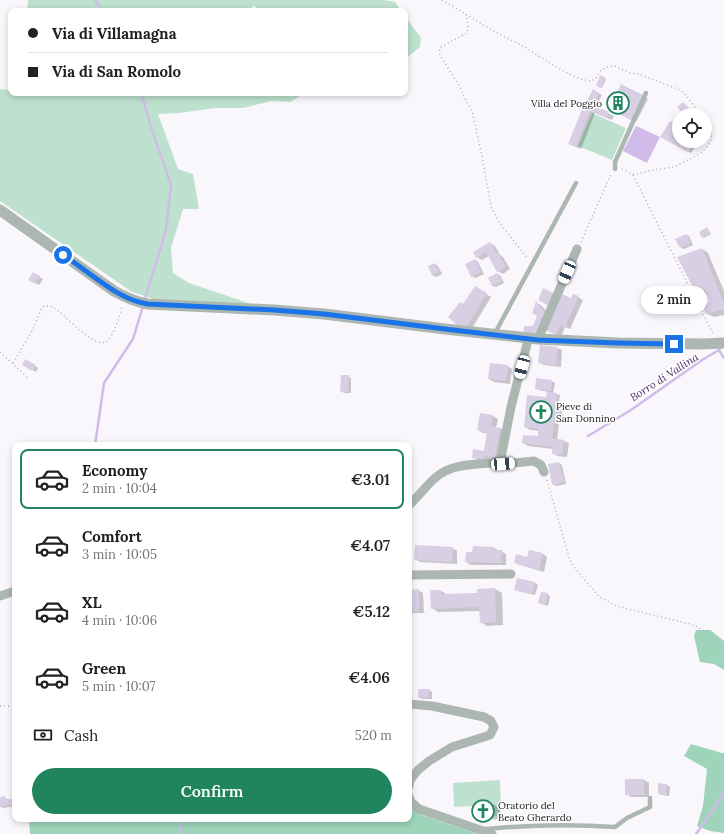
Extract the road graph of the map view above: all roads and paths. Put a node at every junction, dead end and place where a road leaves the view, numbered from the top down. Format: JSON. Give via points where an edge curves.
{"nodes":[{"id":1,"x":442,"y":0,"type":"edge"},
{"id":2,"x":466,"y":14,"type":"junction"},
{"id":3,"x":646,"y":93,"type":"dead end"},
{"id":4,"x":695,"y":108,"type":"edge"},
{"id":5,"x":706,"y":148,"type":"edge"},
{"id":6,"x":615,"y":169,"type":"junction"},
{"id":7,"x":633,"y":174,"type":"junction"},
{"id":8,"x":576,"y":183,"type":"dead end"},
{"id":9,"x":0,"y":210,"type":"edge"},
{"id":10,"x":577,"y":249,"type":"joint"},
{"id":11,"x":532,"y":264,"type":"junction"},
{"id":12,"x":126,"y":297,"type":"junction"},
{"id":13,"x":494,"y":335,"type":"junction"},
{"id":14,"x":532,"y":339,"type":"junction"},
{"id":15,"x":720,"y":343,"type":"edge"},
{"id":16,"x":0,"y":352,"type":"edge"},
{"id":17,"x":13,"y":363,"type":"junction"},
{"id":18,"x":27,"y":377,"type":"dead end"},
{"id":19,"x":499,"y":461,"type":"junction"},
{"id":20,"x":544,"y":472,"type":"joint"},
{"id":21,"x":412,"y":502,"type":"edge"},
{"id":22,"x":511,"y":574,"type":"dead end"},
{"id":23,"x":412,"y":575,"type":"edge"},
{"id":24,"x":12,"y":592,"type":"edge"},
{"id":25,"x":0,"y":596,"type":"edge"},
{"id":26,"x":724,"y":648,"type":"edge"},
{"id":27,"x":412,"y":704,"type":"edge"},
{"id":28,"x":0,"y":706,"type":"edge"},
{"id":29,"x":12,"y":706,"type":"edge"},
{"id":30,"x":412,"y":778,"type":"edge"},
{"id":31,"x":650,"y":798,"type":"dead end"},
{"id":32,"x":412,"y":803,"type":"edge"},
{"id":33,"x":444,"y":818,"type":"junction"},
{"id":34,"x":477,"y":829,"type":"junction"},
{"id":35,"x":430,"y":834,"type":"edge"},
{"id":36,"x":492,"y":834,"type":"edge"}],
"edges":[{"from":1,"to":2,"type":"path"},
{"from":2,"to":4,"type":"path","via":[[570,74],[592,81],[601,70],[615,66],[680,90]]},
{"from":2,"to":11,"type":"path","via":[[467,33],[441,47],[439,52],[472,111],[491,206],[499,222]]},
{"from":3,"to":6,"type":"lane","via":[[615,162]]},
{"from":5,"to":7,"type":"path","via":[[673,167]]},
{"from":6,"to":7,"type":"path","via":[[621,168]]},
{"from":6,"to":10,"type":"path"},
{"from":7,"to":15,"type":"path"},
{"from":8,"to":11,"type":"lane"},
{"from":9,"to":12,"type":"street"},
{"from":10,"to":14,"type":"street"},
{"from":11,"to":13,"type":"lane"},
{"from":12,"to":13,"type":"street","via":[[143,303],[324,314]]},
{"from":12,"to":17,"type":"path","via":[[112,334],[104,343],[97,342],[76,328],[54,308],[44,306]]},
{"from":13,"to":14,"type":"street"},
{"from":14,"to":15,"type":"street","via":[[618,343]]},
{"from":14,"to":19,"type":"street","via":[[511,407]]},
{"from":16,"to":17,"type":"path"},
{"from":17,"to":18,"type":"path"},
{"from":19,"to":20,"type":"street","via":[[503,464],[534,461],[541,465]]},
{"from":19,"to":21,"type":"street","via":[[445,470]]},
{"from":20,"to":26,"type":"path","via":[[569,557],[573,566],[595,592],[616,606],[698,627]]},
{"from":22,"to":23,"type":"street"},
{"from":24,"to":25,"type":"street"},
{"from":27,"to":30,"type":"street","via":[[484,717],[491,721],[494,727],[490,734],[452,747],[429,761]]},
{"from":28,"to":29,"type":"path"},
{"from":31,"to":34,"type":"lane","via":[[650,807],[615,827],[521,826]]},
{"from":32,"to":33,"type":"street","via":[[420,809]]},
{"from":33,"to":34,"type":"street"},
{"from":33,"to":35,"type":"path","via":[[441,826]]},
{"from":34,"to":36,"type":"street"}]}
